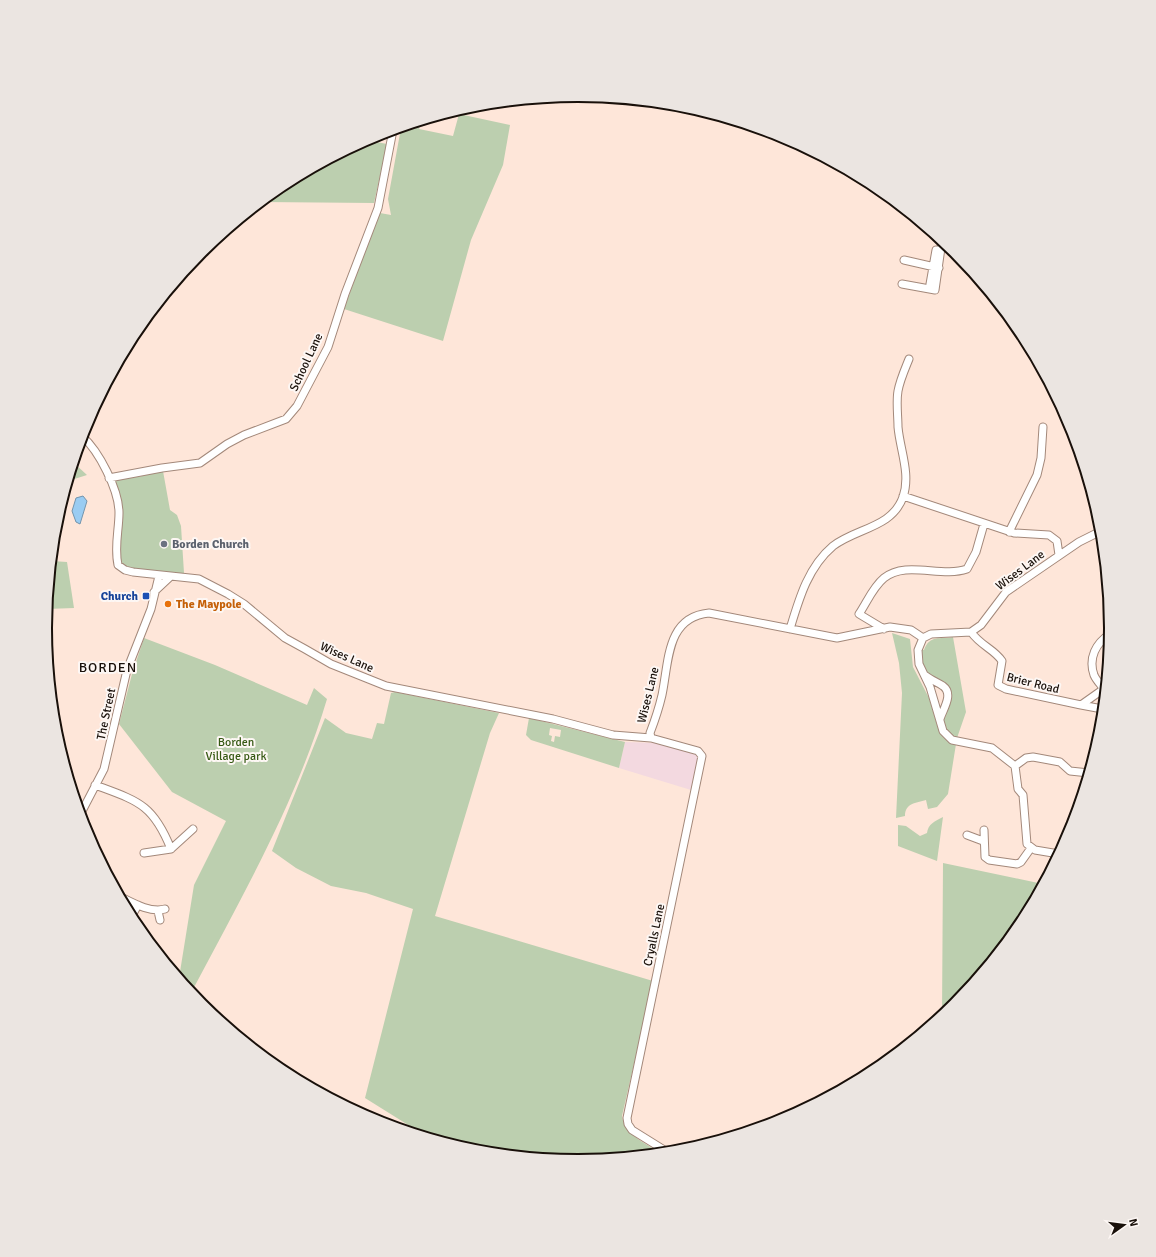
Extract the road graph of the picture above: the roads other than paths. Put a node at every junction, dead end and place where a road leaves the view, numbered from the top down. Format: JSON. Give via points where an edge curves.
{"nodes":[{"id":1,"x":392,"y":137,"type":"edge"},
{"id":2,"x":940,"y":248,"type":"edge"},
{"id":3,"x":936,"y":250,"type":"dead end"},
{"id":4,"x":904,"y":260,"type":"dead end"},
{"id":5,"x":936,"y":267,"type":"junction"},
{"id":6,"x":902,"y":284,"type":"dead end"},
{"id":7,"x":909,"y":359,"type":"dead end"},
{"id":8,"x":1043,"y":427,"type":"dead end"},
{"id":9,"x":86,"y":442,"type":"edge"},
{"id":10,"x":109,"y":478,"type":"junction"},
{"id":11,"x":903,"y":496,"type":"junction"},
{"id":12,"x":984,"y":524,"type":"junction"},
{"id":13,"x":1009,"y":532,"type":"junction"},
{"id":14,"x":1095,"y":534,"type":"edge"},
{"id":15,"x":1059,"y":555,"type":"junction"},
{"id":16,"x":159,"y":576,"type":"junction"},
{"id":17,"x":170,"y":577,"type":"junction"},
{"id":18,"x":154,"y":592,"type":"junction"},
{"id":19,"x":790,"y":628,"type":"junction"},
{"id":20,"x":884,"y":629,"type":"junction"},
{"id":21,"x":971,"y":632,"type":"junction"},
{"id":22,"x":923,"y":638,"type":"junction"},
{"id":23,"x":1104,"y":639,"type":"edge"},
{"id":24,"x":924,"y":675,"type":"junction"},
{"id":25,"x":1101,"y":684,"type":"edge"},
{"id":26,"x":1100,"y":691,"type":"edge"},
{"id":27,"x":1081,"y":705,"type":"junction"},
{"id":28,"x":1097,"y":708,"type":"dead end"},
{"id":29,"x":939,"y":721,"type":"junction"},
{"id":30,"x":651,"y":738,"type":"junction"},
{"id":31,"x":1015,"y":766,"type":"junction"},
{"id":32,"x":1084,"y":773,"type":"edge"},
{"id":33,"x":95,"y":785,"type":"junction"},
{"id":34,"x":84,"y":808,"type":"edge"},
{"id":35,"x":193,"y":829,"type":"dead end"},
{"id":36,"x":984,"y":830,"type":"dead end"},
{"id":37,"x":967,"y":835,"type":"dead end"},
{"id":38,"x":983,"y":841,"type":"junction"},
{"id":39,"x":1031,"y":848,"type":"junction"},
{"id":40,"x":171,"y":849,"type":"junction"},
{"id":41,"x":144,"y":853,"type":"dead end"},
{"id":42,"x":1054,"y":853,"type":"edge"},
{"id":43,"x":128,"y":900,"type":"edge"},
{"id":44,"x":138,"y":905,"type":"junction"},
{"id":45,"x":135,"y":911,"type":"edge"},
{"id":46,"x":160,"y":920,"type":"dead end"},
{"id":47,"x":660,"y":1148,"type":"edge"}],
"edges":[{"from":1,"to":10,"type":"street","name":"School Lane","via":[[378,208],[328,346],[297,406],[286,419],[244,435],[200,463]]},
{"from":2,"to":5,"type":"street"},
{"from":3,"to":5,"type":"street"},
{"from":4,"to":5,"type":"street"},
{"from":5,"to":6,"type":"street","via":[[932,287]]},
{"from":7,"to":11,"type":"street","via":[[898,391],[898,429],[906,484]]},
{"from":8,"to":13,"type":"street","via":[[1037,475]]},
{"from":9,"to":10,"type":"street","via":[[99,458]]},
{"from":10,"to":16,"type":"street","name":"Wises Lane","via":[[117,496],[119,512],[116,557],[118,565],[125,570]]},
{"from":11,"to":12,"type":"street"},
{"from":11,"to":19,"type":"street","via":[[894,512],[885,520],[848,537],[823,557],[808,579]]},
{"from":12,"to":13,"type":"street"},
{"from":12,"to":20,"type":"street","via":[[976,552],[966,569],[956,572],[905,570],[884,578],[859,614]]},
{"from":13,"to":15,"type":"street","via":[[1049,535],[1057,541]]},
{"from":14,"to":15,"type":"street","name":"Wises Lane"},
{"from":15,"to":21,"type":"street","name":"Wises Lane","via":[[1006,592],[981,625]]},
{"from":16,"to":17,"type":"street","name":"Wises Lane"},
{"from":16,"to":18,"type":"street","name":"The Street"},
{"from":17,"to":18,"type":"street"},
{"from":17,"to":30,"type":"street","name":"Wises Lane","via":[[199,579],[244,604],[285,638],[304,650],[386,686],[554,719],[614,735]]},
{"from":18,"to":33,"type":"street","name":"The Street","via":[[126,676],[104,769]]},
{"from":19,"to":20,"type":"street","name":"Wises Lane","via":[[837,638]]},
{"from":19,"to":30,"type":"street","name":"Wises Lane","via":[[709,612],[696,614],[683,623],[671,646],[662,694],[650,733]]},
{"from":20,"to":22,"type":"street","name":"Wises Lane","via":[[890,627],[912,630]]},
{"from":21,"to":22,"type":"street","via":[[931,634]]},
{"from":21,"to":27,"type":"street","name":"Brier Road","via":[[1002,661],[998,685],[1006,689]]},
{"from":22,"to":24,"type":"street","via":[[918,656]]},
{"from":23,"to":25,"type":"street","via":[[1096,646],[1094,654],[1094,676]]},
{"from":24,"to":29,"type":"street"},
{"from":24,"to":29,"type":"street","via":[[946,690],[948,699]]},
{"from":26,"to":27,"type":"street"},
{"from":27,"to":28,"type":"street","name":"Brier Road"},
{"from":29,"to":31,"type":"street","via":[[943,731],[952,740],[992,748]]},
{"from":30,"to":47,"type":"street","name":"Cryalls Lane","via":[[698,751],[702,756],[627,1118],[632,1130]]},
{"from":31,"to":32,"type":"street","via":[[1026,758],[1033,757],[1060,762],[1070,771]]},
{"from":31,"to":39,"type":"street","via":[[1018,789],[1023,795],[1026,840]]},
{"from":33,"to":34,"type":"street","name":"The Street"},
{"from":33,"to":40,"type":"street","via":[[134,799],[145,808],[158,821]]},
{"from":35,"to":40,"type":"street"},
{"from":36,"to":38,"type":"street"},
{"from":37,"to":38,"type":"street"},
{"from":38,"to":39,"type":"street","via":[[985,857],[988,860],[1011,864],[1021,862]]},
{"from":39,"to":42,"type":"street"},
{"from":40,"to":41,"type":"street"},
{"from":43,"to":44,"type":"street"},
{"from":44,"to":45,"type":"street"},
{"from":44,"to":46,"type":"street","via":[[162,910]]}]}
